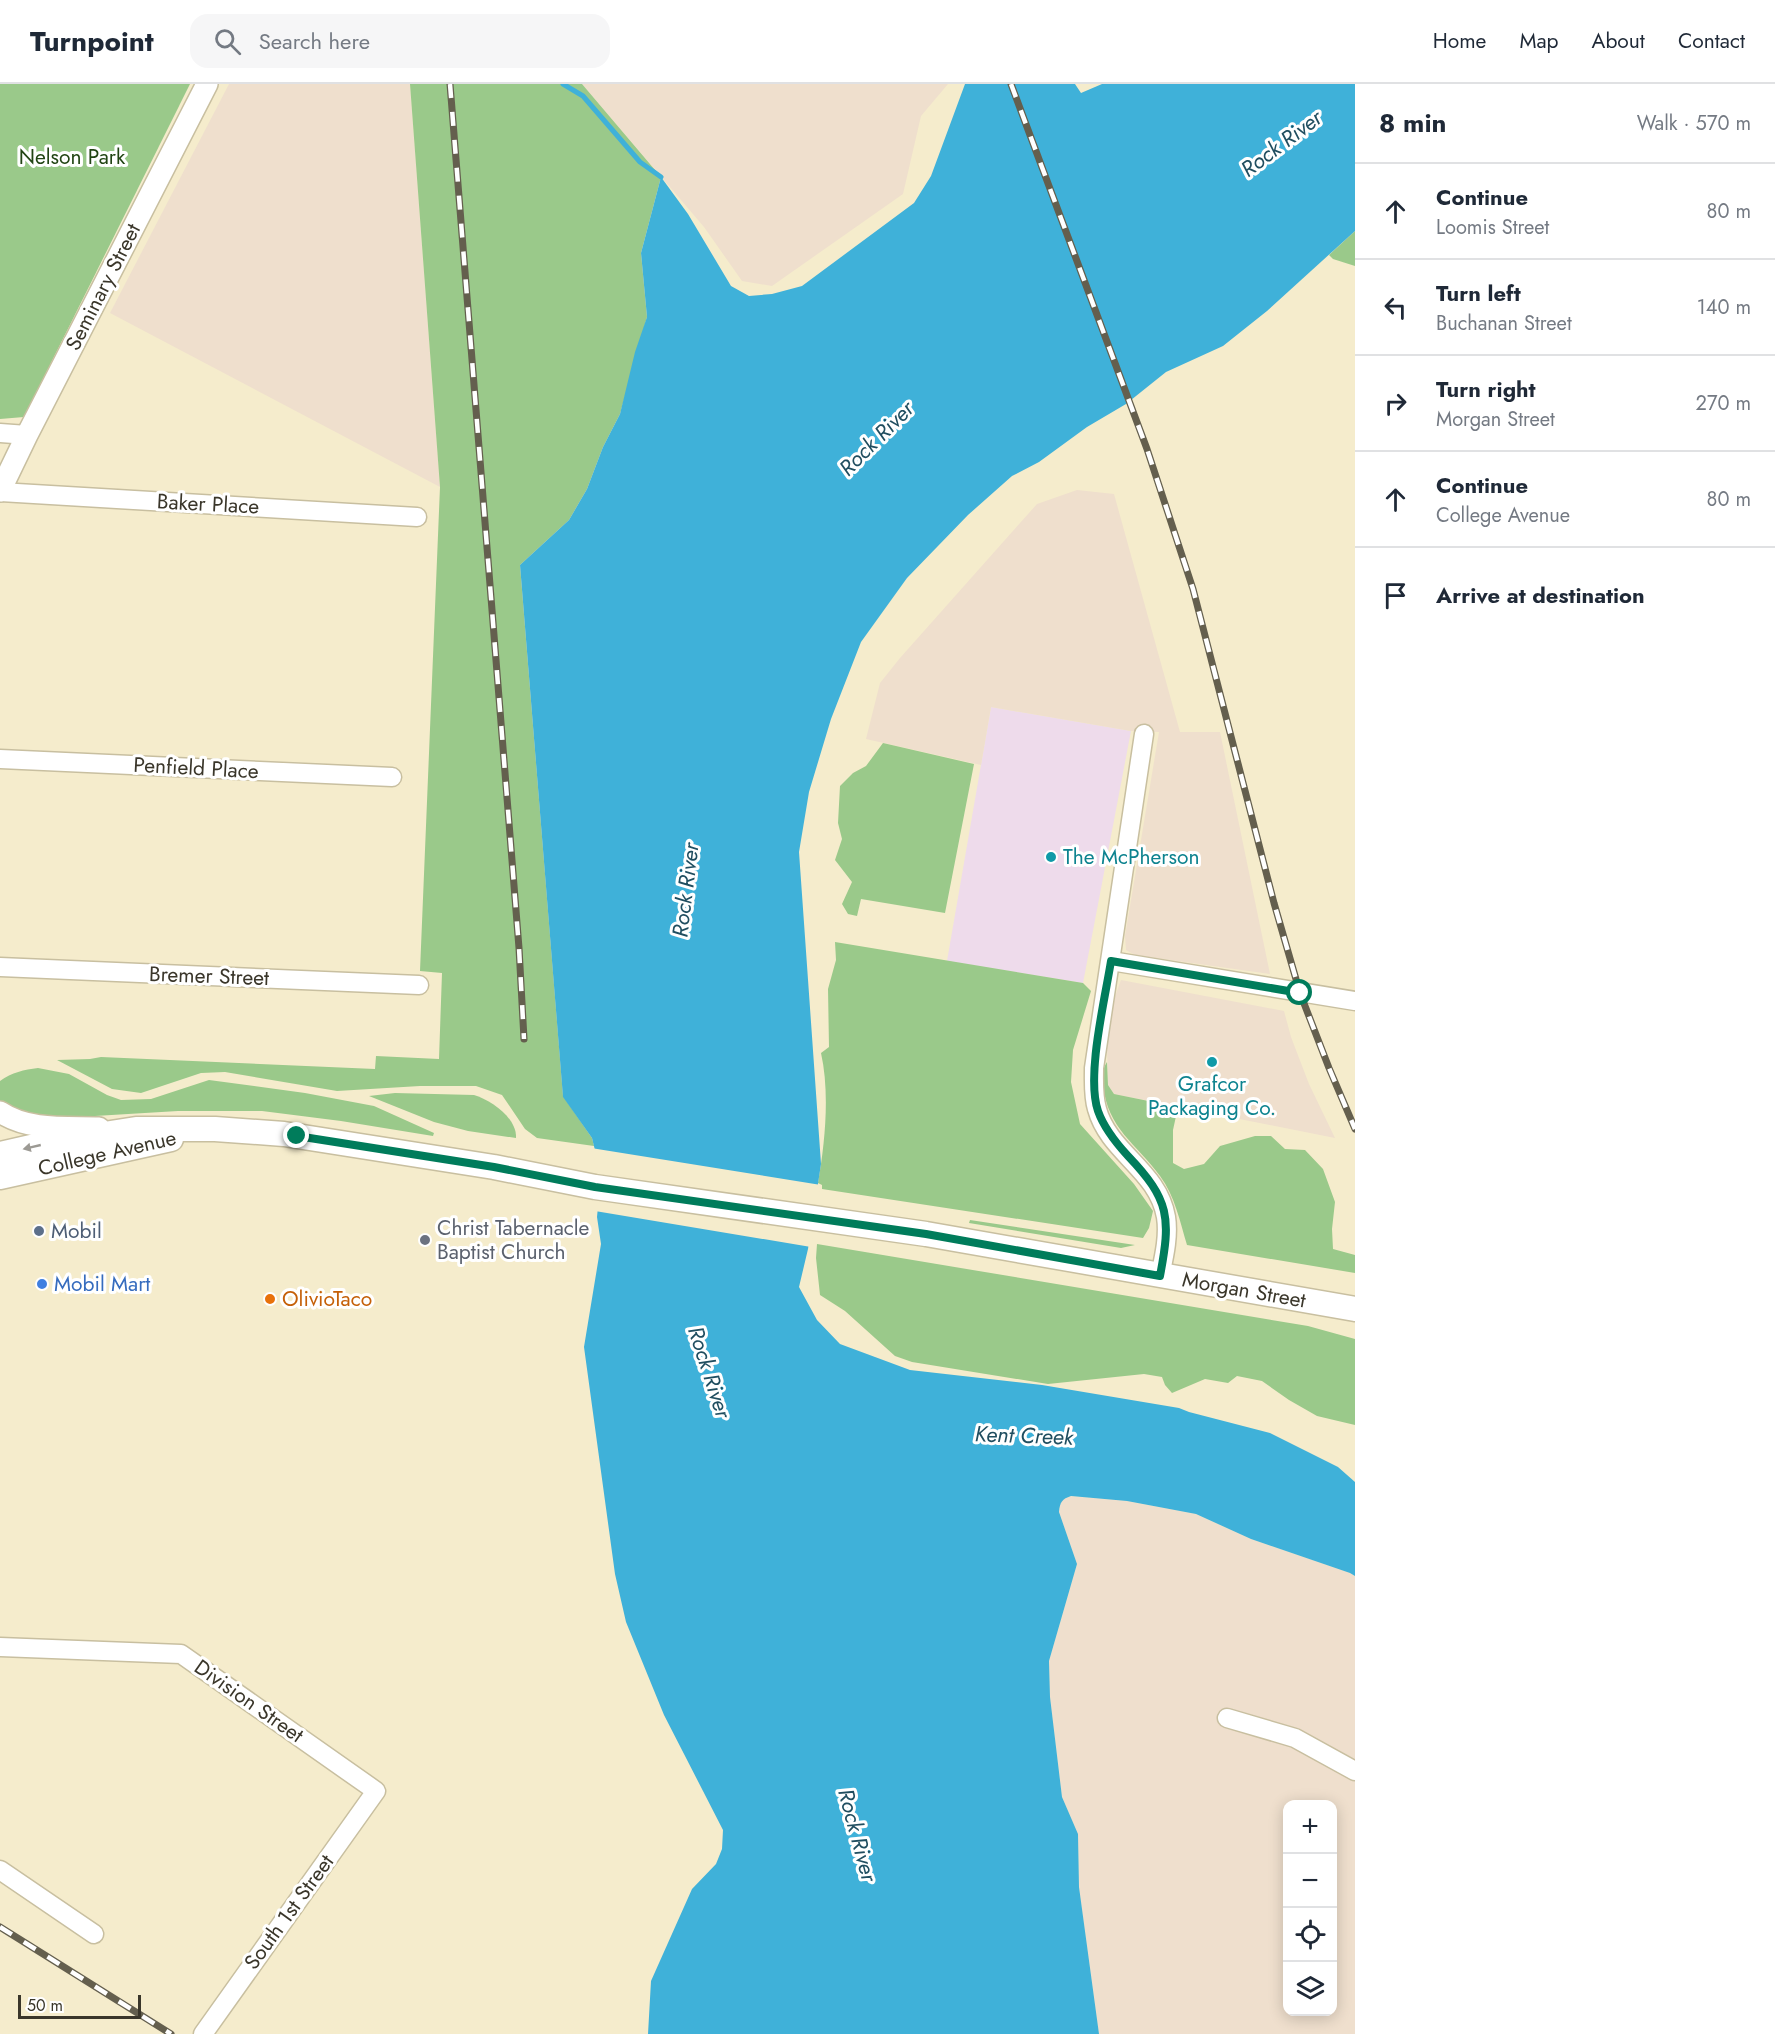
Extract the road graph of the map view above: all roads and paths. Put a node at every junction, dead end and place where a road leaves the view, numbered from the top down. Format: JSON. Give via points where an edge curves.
{"nodes":[{"id":1,"x":207,"y":84,"type":"edge"},
{"id":2,"x":0,"y":433,"type":"edge"},
{"id":3,"x":27,"y":435,"type":"junction"},
{"id":4,"x":0,"y":492,"type":"edge"},
{"id":5,"x":417,"y":517,"type":"dead end"},
{"id":6,"x":1144,"y":734,"type":"dead end"},
{"id":7,"x":0,"y":759,"type":"edge"},
{"id":8,"x":392,"y":777,"type":"dead end"},
{"id":9,"x":1111,"y":961,"type":"junction"},
{"id":10,"x":0,"y":967,"type":"edge"},
{"id":11,"x":419,"y":985,"type":"dead end"},
{"id":12,"x":1355,"y":1001,"type":"edge"},
{"id":13,"x":0,"y":1112,"type":"edge"},
{"id":14,"x":136,"y":1129,"type":"junction"},
{"id":15,"x":215,"y":1129,"type":"junction"},
{"id":16,"x":0,"y":1154,"type":"edge"},
{"id":17,"x":494,"y":1167,"type":"joint"},
{"id":18,"x":0,"y":1178,"type":"edge"},
{"id":19,"x":1160,"y":1276,"type":"junction"},
{"id":20,"x":1355,"y":1309,"type":"edge"},
{"id":21,"x":0,"y":1647,"type":"edge"},
{"id":22,"x":1227,"y":1718,"type":"dead end"},
{"id":23,"x":1355,"y":1771,"type":"edge"},
{"id":24,"x":376,"y":1791,"type":"joint"},
{"id":25,"x":0,"y":1870,"type":"edge"},
{"id":26,"x":94,"y":1934,"type":"dead end"},
{"id":27,"x":206,"y":2030,"type":"edge"}],
"edges":[{"from":1,"to":3,"type":"street","name":"Seminary Street"},
{"from":2,"to":3,"type":"street"},
{"from":3,"to":4,"type":"street","name":"Seminary Street"},
{"from":4,"to":5,"type":"street","name":"Baker Place"},
{"from":6,"to":9,"type":"street"},
{"from":7,"to":8,"type":"street","name":"Penfield Place"},
{"from":9,"to":12,"type":"street"},
{"from":9,"to":19,"type":"street","via":[[1094,1068],[1097,1109],[1114,1141],[1155,1186],[1161,1198],[1166,1246]]},
{"from":10,"to":11,"type":"street","name":"Bremer Street"},
{"from":13,"to":14,"type":"street","via":[[13,1121],[44,1126]]},
{"from":14,"to":15,"type":"main road","name":"College Avenue"},
{"from":14,"to":16,"type":"main road","name":"College Avenue","one_way":true},
{"from":15,"to":17,"type":"main road","name":"College Avenue","via":[[284,1134]]},
{"from":15,"to":18,"type":"main road","name":"College Avenue"},
{"from":17,"to":19,"type":"main road","name":"Morgan Street","via":[[595,1187],[926,1234]]},
{"from":19,"to":20,"type":"main road","name":"Morgan Street"},
{"from":21,"to":24,"type":"street","name":"Division Street","via":[[182,1654]]},
{"from":22,"to":23,"type":"street","via":[[1294,1737]]},
{"from":24,"to":27,"type":"street","name":"South 1st Street"},
{"from":25,"to":26,"type":"street"}]}
